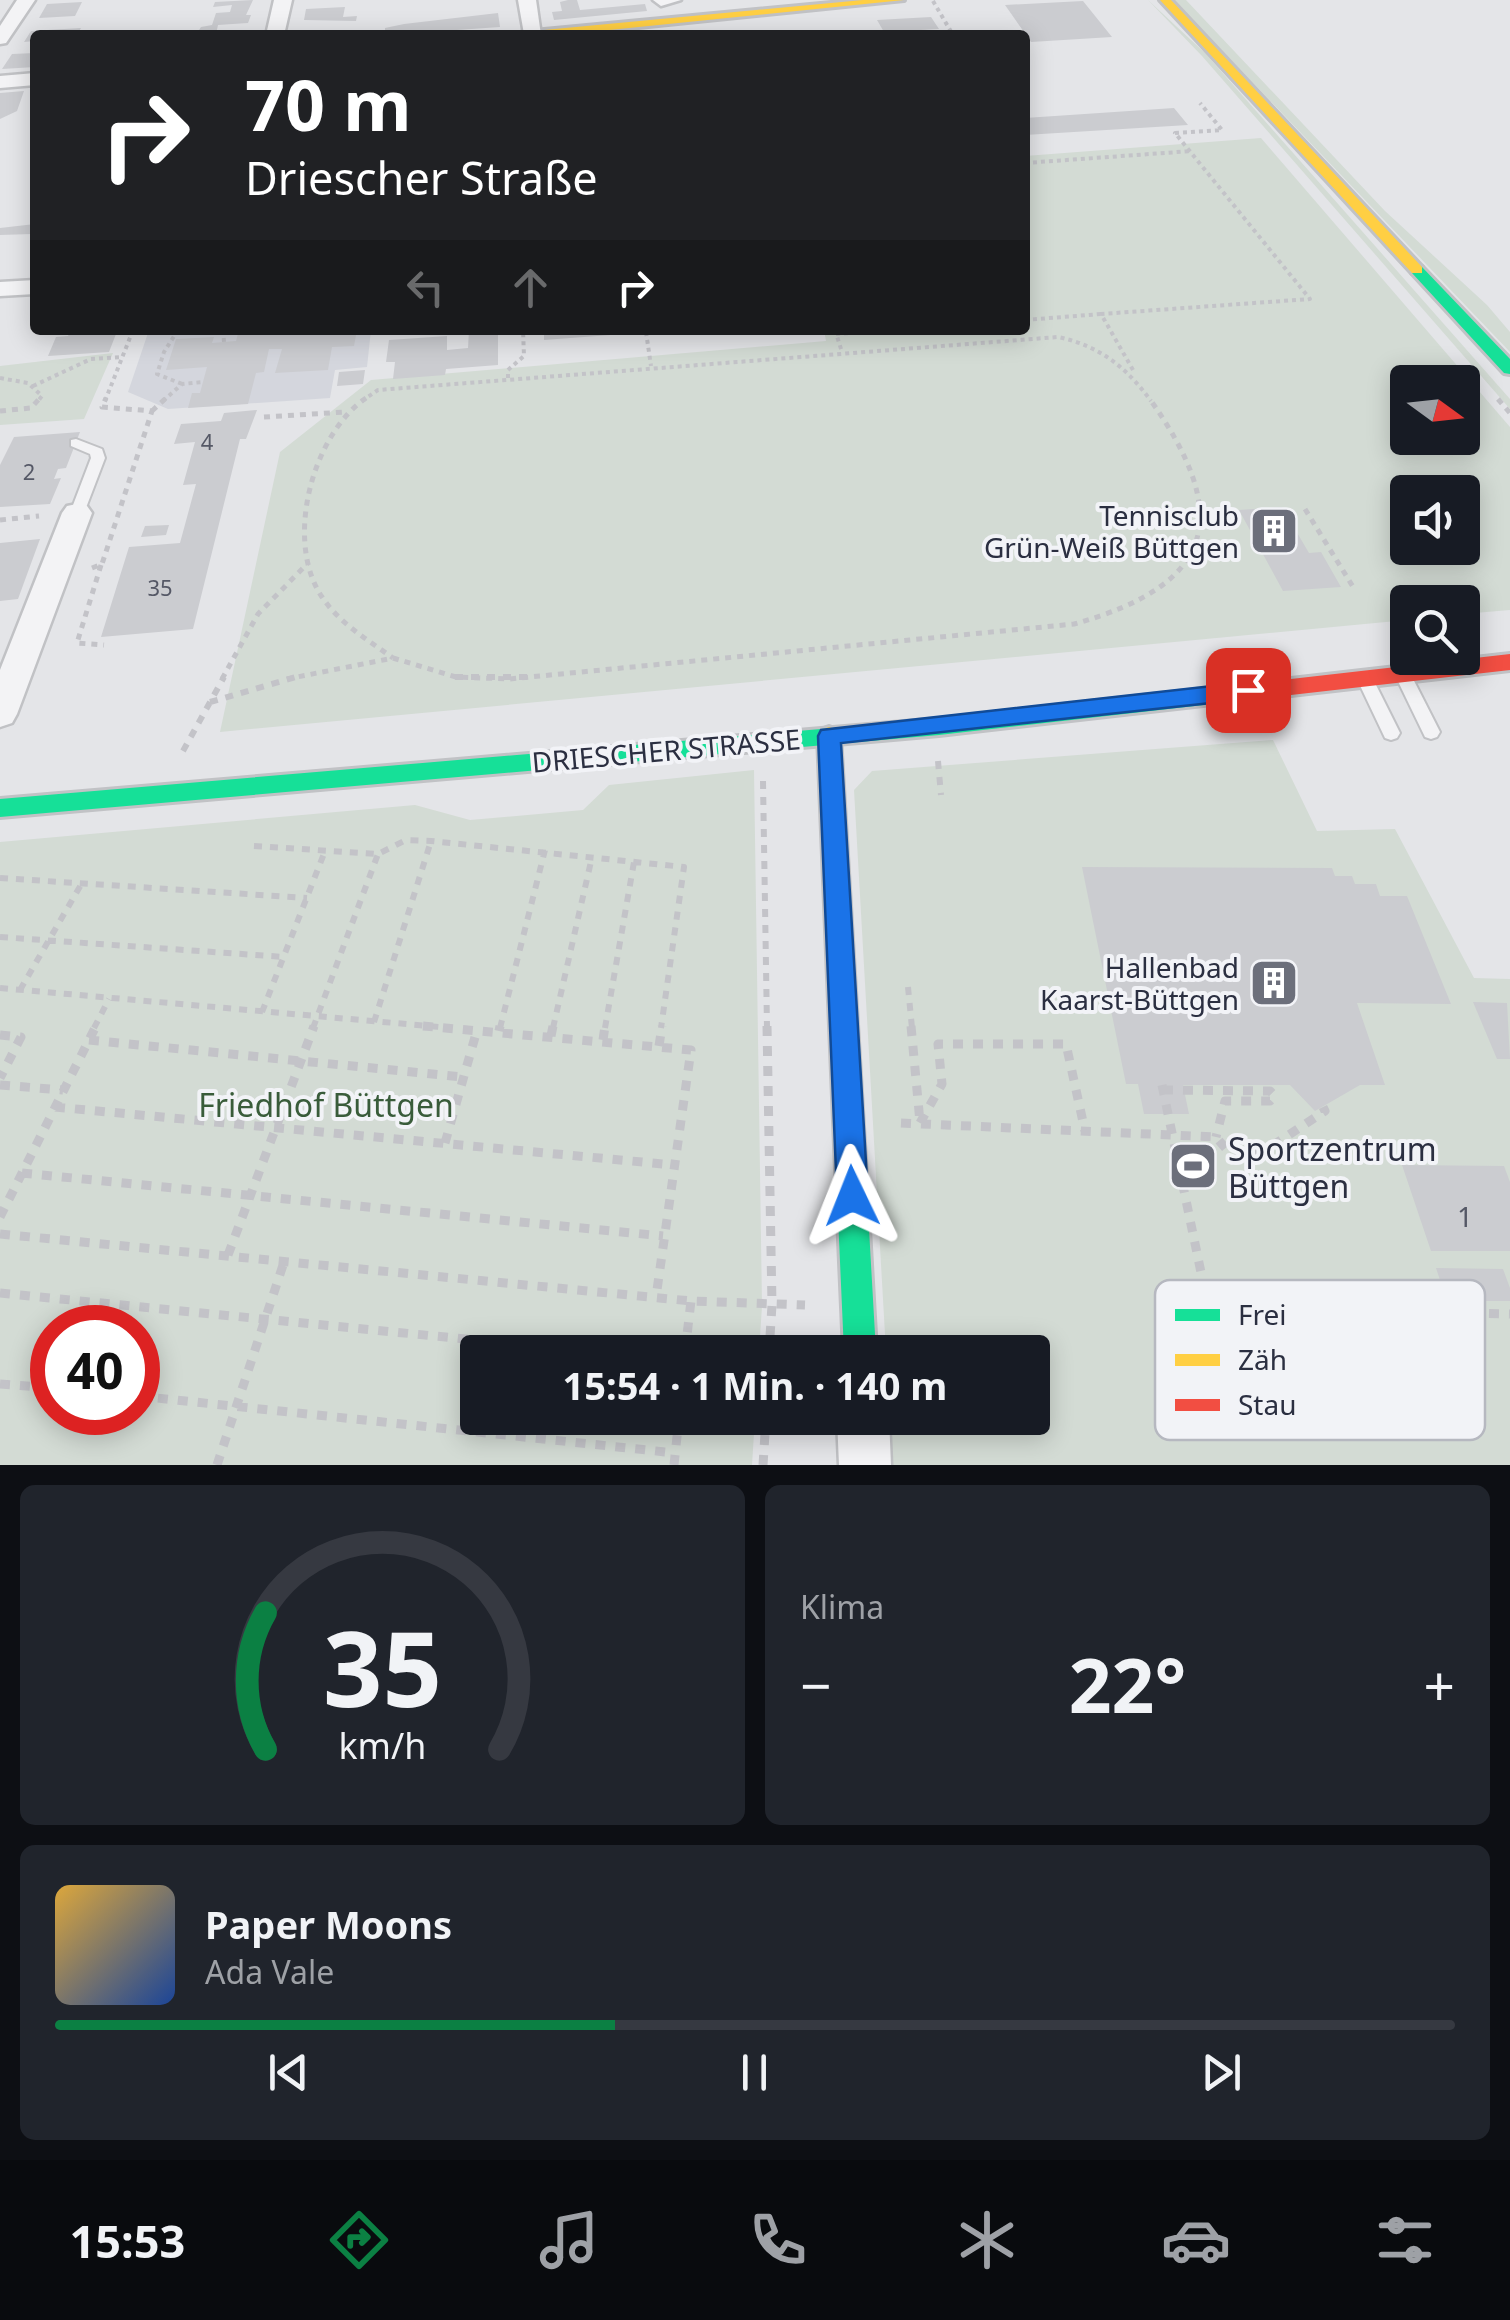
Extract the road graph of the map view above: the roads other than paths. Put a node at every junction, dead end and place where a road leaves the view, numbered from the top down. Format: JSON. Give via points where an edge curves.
{"nodes":[{"id":1,"x":26,"y":0,"type":"edge"},
{"id":2,"x":283,"y":0,"type":"edge"},
{"id":3,"x":527,"y":0,"type":"edge"},
{"id":4,"x":672,"y":0,"type":"edge"},
{"id":5,"x":899,"y":0,"type":"edge"},
{"id":6,"x":1164,"y":0,"type":"edge"},
{"id":7,"x":661,"y":1,"type":"edge"},
{"id":8,"x":739,"y":8,"type":"edge"},
{"id":9,"x":275,"y":30,"type":"edge"},
{"id":10,"x":537,"y":30,"type":"edge"},
{"id":11,"x":569,"y":30,"type":"edge"},
{"id":12,"x":0,"y":39,"type":"edge"},
{"id":13,"x":30,"y":79,"type":"edge"},
{"id":14,"x":0,"y":82,"type":"edge"},
{"id":15,"x":30,"y":287,"type":"edge"},
{"id":16,"x":0,"y":289,"type":"edge"},
{"id":17,"x":1510,"y":369,"type":"edge"},
{"id":18,"x":76,"y":443,"type":"dead end"},
{"id":19,"x":77,"y":513,"type":"joint"},
{"id":20,"x":1510,"y":662,"type":"edge"},
{"id":21,"x":1480,"y":665,"type":"edge"},
{"id":22,"x":1390,"y":674,"type":"edge"},
{"id":23,"x":1403,"y":675,"type":"edge"},
{"id":24,"x":1364,"y":677,"type":"junction"},
{"id":25,"x":0,"y":714,"type":"edge"},
{"id":26,"x":1432,"y":732,"type":"dead end"},
{"id":27,"x":1391,"y":733,"type":"dead end"},
{"id":28,"x":829,"y":736,"type":"junction"},
{"id":29,"x":0,"y":808,"type":"edge"},
{"id":30,"x":859,"y":1335,"type":"edge"},
{"id":31,"x":864,"y":1435,"type":"edge"},
{"id":32,"x":865,"y":1465,"type":"edge"}],
"edges":[{"from":1,"to":12,"type":"street"},
{"from":2,"to":9,"type":"street"},
{"from":3,"to":10,"type":"street"},
{"from":4,"to":7,"type":"street"},
{"from":5,"to":8,"type":"street"},
{"from":6,"to":17,"type":"street"},
{"from":8,"to":11,"type":"street"},
{"from":13,"to":14,"type":"street"},
{"from":15,"to":16,"type":"street"},
{"from":18,"to":19,"type":"lane","via":[[98,458]]},
{"from":19,"to":25,"type":"street"},
{"from":20,"to":21,"type":"street","name":"DRIESCHER STRASSE"},
{"from":22,"to":24,"type":"street","name":"DRIESCHER STRASSE"},
{"from":23,"to":26,"type":"lane"},
{"from":24,"to":27,"type":"lane"},
{"from":24,"to":28,"type":"street","name":"DRIESCHER STRASSE"},
{"from":28,"to":29,"type":"street","name":"DRIESCHER STRASSE"},
{"from":28,"to":30,"type":"street"},
{"from":31,"to":32,"type":"street"}]}
